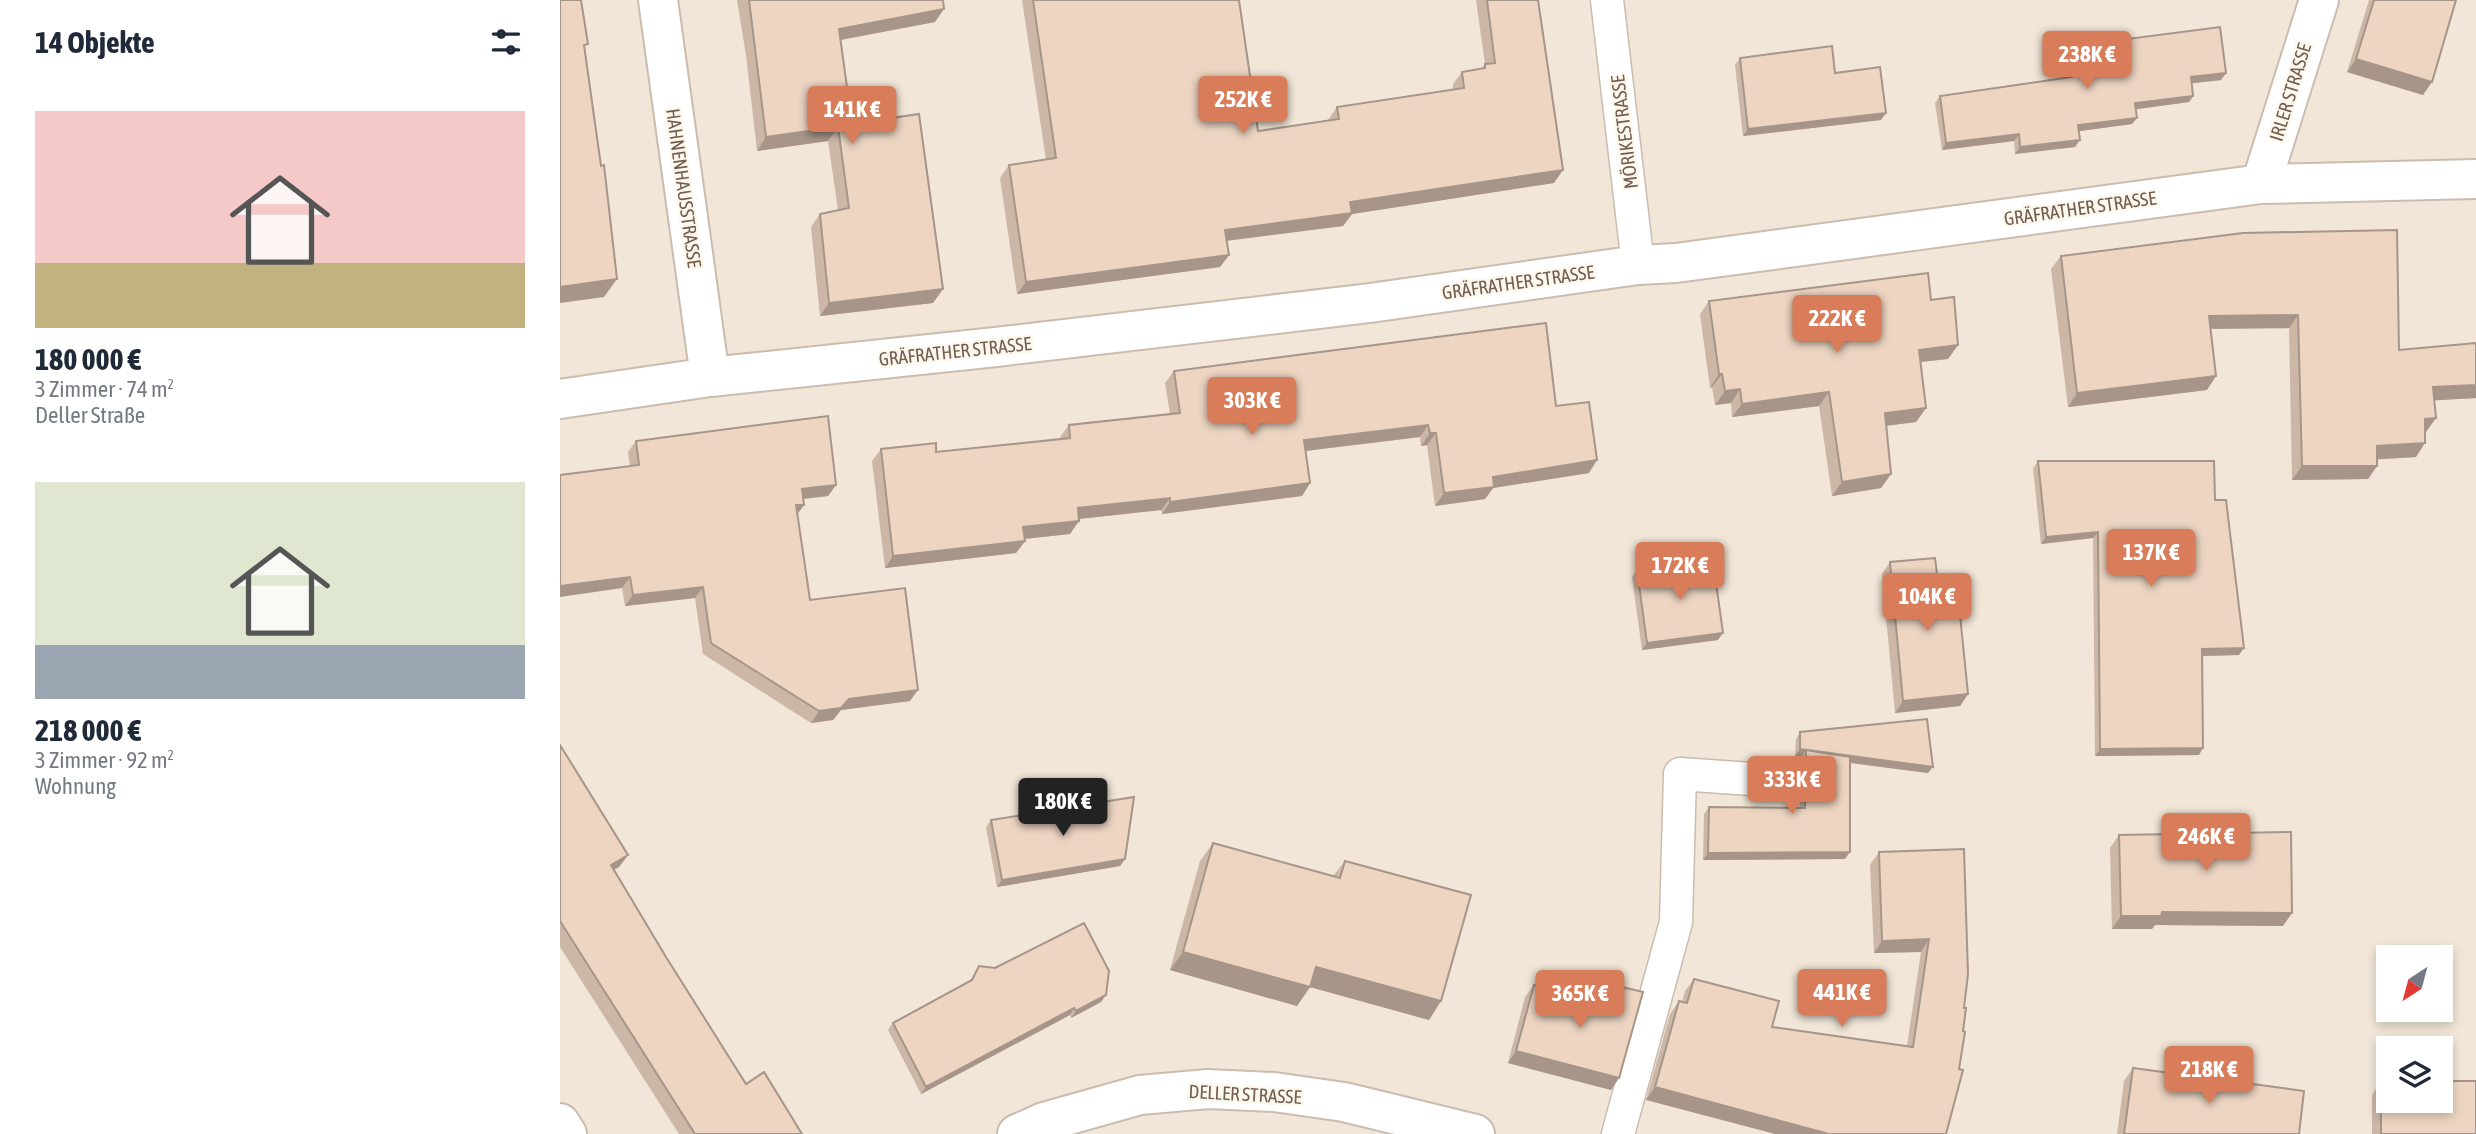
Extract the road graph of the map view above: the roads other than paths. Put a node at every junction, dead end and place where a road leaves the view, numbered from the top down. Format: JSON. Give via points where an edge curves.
{"nodes":[{"id":1,"x":657,"y":0,"type":"edge"},
{"id":2,"x":1607,"y":0,"type":"edge"},
{"id":3,"x":2319,"y":0,"type":"edge"},
{"id":4,"x":2476,"y":179,"type":"edge"},
{"id":5,"x":2261,"y":184,"type":"junction"},
{"id":6,"x":1638,"y":265,"type":"junction"},
{"id":7,"x":710,"y":377,"type":"junction"},
{"id":8,"x":560,"y":399,"type":"edge"},
{"id":9,"x":1779,"y":781,"type":"dead end"},
{"id":10,"x":560,"y":1124,"type":"edge"},
{"id":11,"x":567,"y":1134,"type":"edge"},
{"id":12,"x":1017,"y":1134,"type":"edge"},
{"id":13,"x":1475,"y":1134,"type":"edge"},
{"id":14,"x":1618,"y":1134,"type":"edge"}],
"edges":[{"from":1,"to":7,"type":"street","name":"HAHNENHAUSSTRASSE"},
{"from":2,"to":6,"type":"lane","name":"MÖRIKESTRASSE"},
{"from":3,"to":5,"type":"street","name":"IRLER STRASSE"},
{"from":4,"to":5,"type":"street","name":"GRÄFRATHER STRASSE"},
{"from":5,"to":6,"type":"street","name":"GRÄFRATHER STRASSE"},
{"from":6,"to":7,"type":"street","name":"GRÄFRATHER STRASSE","via":[[1370,303]]},
{"from":7,"to":8,"type":"street","name":"GRÄFRATHER STRASSE"},
{"from":9,"to":14,"type":"lane","via":[[1680,774],[1676,922]]},
{"from":10,"to":11,"type":"street"},
{"from":12,"to":13,"type":"street","name":"DELLER STRASSE","via":[[1140,1095],[1208,1089],[1344,1102]]}]}
